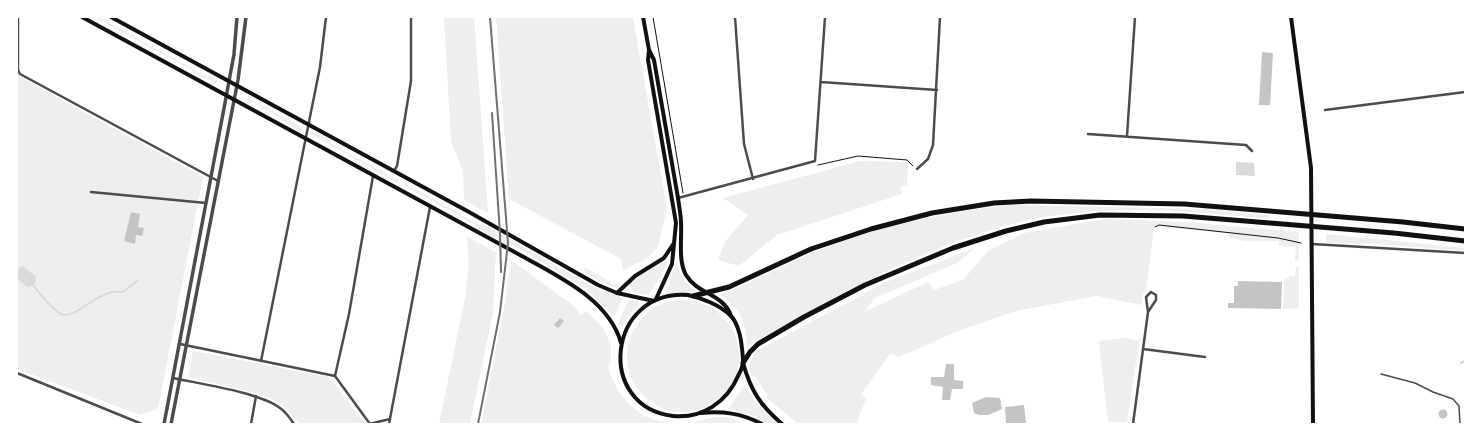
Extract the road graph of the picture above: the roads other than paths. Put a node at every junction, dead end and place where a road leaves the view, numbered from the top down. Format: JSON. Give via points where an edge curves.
{"nodes":[{"id":1,"x":18,"y":17,"type":"edge"},
{"id":2,"x":82,"y":17,"type":"edge"},
{"id":3,"x":111,"y":17,"type":"edge"},
{"id":4,"x":237,"y":17,"type":"edge"},
{"id":5,"x":246,"y":17,"type":"edge"},
{"id":6,"x":326,"y":17,"type":"edge"},
{"id":7,"x":411,"y":17,"type":"edge"},
{"id":8,"x":643,"y":17,"type":"edge"},
{"id":9,"x":735,"y":17,"type":"edge"},
{"id":10,"x":825,"y":17,"type":"edge"},
{"id":11,"x":940,"y":17,"type":"edge"},
{"id":12,"x":1135,"y":17,"type":"edge"},
{"id":13,"x":1292,"y":17,"type":"edge"},
{"id":14,"x":649,"y":50,"type":"junction"},
{"id":15,"x":229,"y":82,"type":"junction"},
{"id":16,"x":821,"y":82,"type":"junction"},
{"id":17,"x":237,"y":87,"type":"junction"},
{"id":18,"x":937,"y":90,"type":"junction"},
{"id":19,"x":1465,"y":92,"type":"edge"},
{"id":20,"x":227,"y":95,"type":"junction"},
{"id":21,"x":234,"y":100,"type":"junction"},
{"id":22,"x":1325,"y":110,"type":"dead end"},
{"id":23,"x":308,"y":125,"type":"junction"},
{"id":24,"x":1088,"y":134,"type":"dead end"},
{"id":25,"x":1127,"y":136,"type":"junction"},
{"id":26,"x":305,"y":138,"type":"junction"},
{"id":27,"x":1252,"y":151,"type":"dead end"},
{"id":28,"x":917,"y":169,"type":"road end"},
{"id":29,"x":394,"y":171,"type":"junction"},
{"id":30,"x":373,"y":176,"type":"junction"},
{"id":31,"x":211,"y":177,"type":"junction"},
{"id":32,"x":753,"y":179,"type":"junction"},
{"id":33,"x":218,"y":181,"type":"junction"},
{"id":34,"x":90,"y":192,"type":"dead end"},
{"id":35,"x":678,"y":198,"type":"junction"},
{"id":36,"x":207,"y":203,"type":"junction"},
{"id":37,"x":430,"y":206,"type":"junction"},
{"id":38,"x":1465,"y":229,"type":"edge"},
{"id":39,"x":675,"y":241,"type":"junction"},
{"id":40,"x":1465,"y":241,"type":"edge"},
{"id":41,"x":1312,"y":244,"type":"junction"},
{"id":42,"x":1465,"y":253,"type":"edge"},
{"id":43,"x":617,"y":292,"type":"junction"},
{"id":44,"x":709,"y":293,"type":"junction"},
{"id":45,"x":693,"y":296,"type":"junction"},
{"id":46,"x":655,"y":300,"type":"junction"},
{"id":47,"x":1148,"y":312,"type":"junction"},
{"id":48,"x":732,"y":316,"type":"junction"},
{"id":49,"x":621,"y":343,"type":"junction"},
{"id":50,"x":180,"y":344,"type":"junction"},
{"id":51,"x":186,"y":345,"type":"junction"},
{"id":52,"x":1143,"y":349,"type":"junction"},
{"id":53,"x":1205,"y":357,"type":"dead end"},
{"id":54,"x":261,"y":361,"type":"junction"},
{"id":55,"x":743,"y":363,"type":"junction"},
{"id":56,"x":17,"y":373,"type":"edge"},
{"id":57,"x":1381,"y":374,"type":"dead end"},
{"id":58,"x":335,"y":376,"type":"junction"},
{"id":59,"x":173,"y":378,"type":"junction"},
{"id":60,"x":179,"y":380,"type":"junction"},
{"id":61,"x":256,"y":396,"type":"junction"},
{"id":62,"x":699,"y":414,"type":"junction"},
{"id":63,"x":390,"y":419,"type":"junction"},
{"id":64,"x":142,"y":424,"type":"edge"},
{"id":65,"x":164,"y":424,"type":"edge"},
{"id":66,"x":170,"y":424,"type":"edge"},
{"id":67,"x":250,"y":424,"type":"edge"},
{"id":68,"x":294,"y":424,"type":"edge"},
{"id":69,"x":370,"y":424,"type":"edge"},
{"id":70,"x":389,"y":424,"type":"edge"},
{"id":71,"x":762,"y":424,"type":"edge"},
{"id":72,"x":782,"y":424,"type":"edge"},
{"id":73,"x":1133,"y":424,"type":"edge"},
{"id":74,"x":1313,"y":424,"type":"edge"},
{"id":75,"x":1460,"y":424,"type":"edge"}],
"edges":[{"from":1,"to":31,"type":"street","via":[[20,74]]},
{"from":2,"to":20,"type":"main road"},
{"from":3,"to":15,"type":"main road"},
{"from":4,"to":15,"type":"street"},
{"from":5,"to":17,"type":"street"},
{"from":6,"to":23,"type":"street","via":[[320,67]]},
{"from":7,"to":29,"type":"street","via":[[411,81],[397,166]]},
{"from":8,"to":14,"type":"main road"},
{"from":9,"to":32,"type":"street","via":[[744,144]]},
{"from":10,"to":16,"type":"street"},
{"from":11,"to":18,"type":"street"},
{"from":12,"to":25,"type":"street"},
{"from":13,"to":41,"type":"main road","via":[[1311,157]]},
{"from":14,"to":35,"type":"main road","via":[[654,60]]},
{"from":14,"to":39,"type":"main road","via":[[648,60],[675,208]]},
{"from":15,"to":17,"type":"main road"},
{"from":15,"to":20,"type":"street"},
{"from":16,"to":18,"type":"street"},
{"from":16,"to":32,"type":"street","via":[[815,161]]},
{"from":17,"to":21,"type":"street"},
{"from":17,"to":23,"type":"main road"},
{"from":18,"to":28,"type":"street","via":[[931,153]]},
{"from":19,"to":22,"type":"street"},
{"from":20,"to":21,"type":"main road"},
{"from":20,"to":31,"type":"street"},
{"from":21,"to":26,"type":"main road"},
{"from":21,"to":33,"type":"street"},
{"from":23,"to":26,"type":"street"},
{"from":23,"to":29,"type":"main road"},
{"from":24,"to":25,"type":"street"},
{"from":25,"to":27,"type":"street","via":[[1246,145]]},
{"from":26,"to":30,"type":"main road"},
{"from":26,"to":54,"type":"street"},
{"from":29,"to":43,"type":"main road","via":[[598,285]]},
{"from":30,"to":37,"type":"main road"},
{"from":30,"to":58,"type":"street"},
{"from":31,"to":33,"type":"street"},
{"from":31,"to":36,"type":"street"},
{"from":32,"to":35,"type":"street"},
{"from":33,"to":51,"type":"street"},
{"from":34,"to":36,"type":"street"},
{"from":35,"to":44,"type":"main road","via":[[684,270],[692,282]]},
{"from":36,"to":50,"type":"street"},
{"from":37,"to":49,"type":"main road","via":[[574,287],[592,301],[616,328]]},
{"from":37,"to":63,"type":"street"},
{"from":38,"to":44,"type":"highway","via":[[1184,204],[1031,201],[994,203],[932,213],[871,229],[811,249],[728,287]]},
{"from":39,"to":43,"type":"main road","via":[[664,258],[635,276]]},
{"from":39,"to":46,"type":"main road","via":[[672,264]]},
{"from":40,"to":55,"type":"highway","via":[[1183,216],[1100,215],[1044,222],[1006,230],[953,248],[865,285],[758,344]]},
{"from":41,"to":42,"type":"street"},
{"from":41,"to":74,"type":"main road"},
{"from":43,"to":46,"type":"main road"},
{"from":44,"to":45,"type":"highway"},
{"from":44,"to":48,"type":"main road","via":[[724,304]]},
{"from":45,"to":46,"type":"main road","via":[[677,295]]},
{"from":45,"to":48,"type":"main road"},
{"from":46,"to":49,"type":"main road","via":[[633,317]]},
{"from":47,"to":47,"type":"street","via":[[1156,300],[1156,295],[1151,292],[1146,297]]},
{"from":47,"to":52,"type":"street"},
{"from":48,"to":55,"type":"main road","via":[[740,338]]},
{"from":49,"to":62,"type":"main road","via":[[622,373],[630,390],[638,399],[653,410],[665,414]]},
{"from":50,"to":51,"type":"street"},
{"from":50,"to":59,"type":"street"},
{"from":51,"to":54,"type":"street"},
{"from":51,"to":60,"type":"street"},
{"from":52,"to":53,"type":"street"},
{"from":52,"to":73,"type":"street"},
{"from":54,"to":58,"type":"street"},
{"from":55,"to":62,"type":"main road","via":[[729,393],[714,406]]},
{"from":55,"to":72,"type":"main road","via":[[756,397]]},
{"from":56,"to":64,"type":"street"},
{"from":57,"to":75,"type":"lane","via":[[1415,383],[1453,399],[1459,406]]},
{"from":58,"to":69,"type":"street"},
{"from":59,"to":60,"type":"street"},
{"from":59,"to":65,"type":"street"},
{"from":60,"to":61,"type":"street"},
{"from":60,"to":66,"type":"street"},
{"from":61,"to":67,"type":"street"},
{"from":61,"to":68,"type":"street","via":[[279,407]]},
{"from":62,"to":71,"type":"main road","via":[[731,412]]},
{"from":63,"to":69,"type":"street"},
{"from":63,"to":70,"type":"street"}]}
